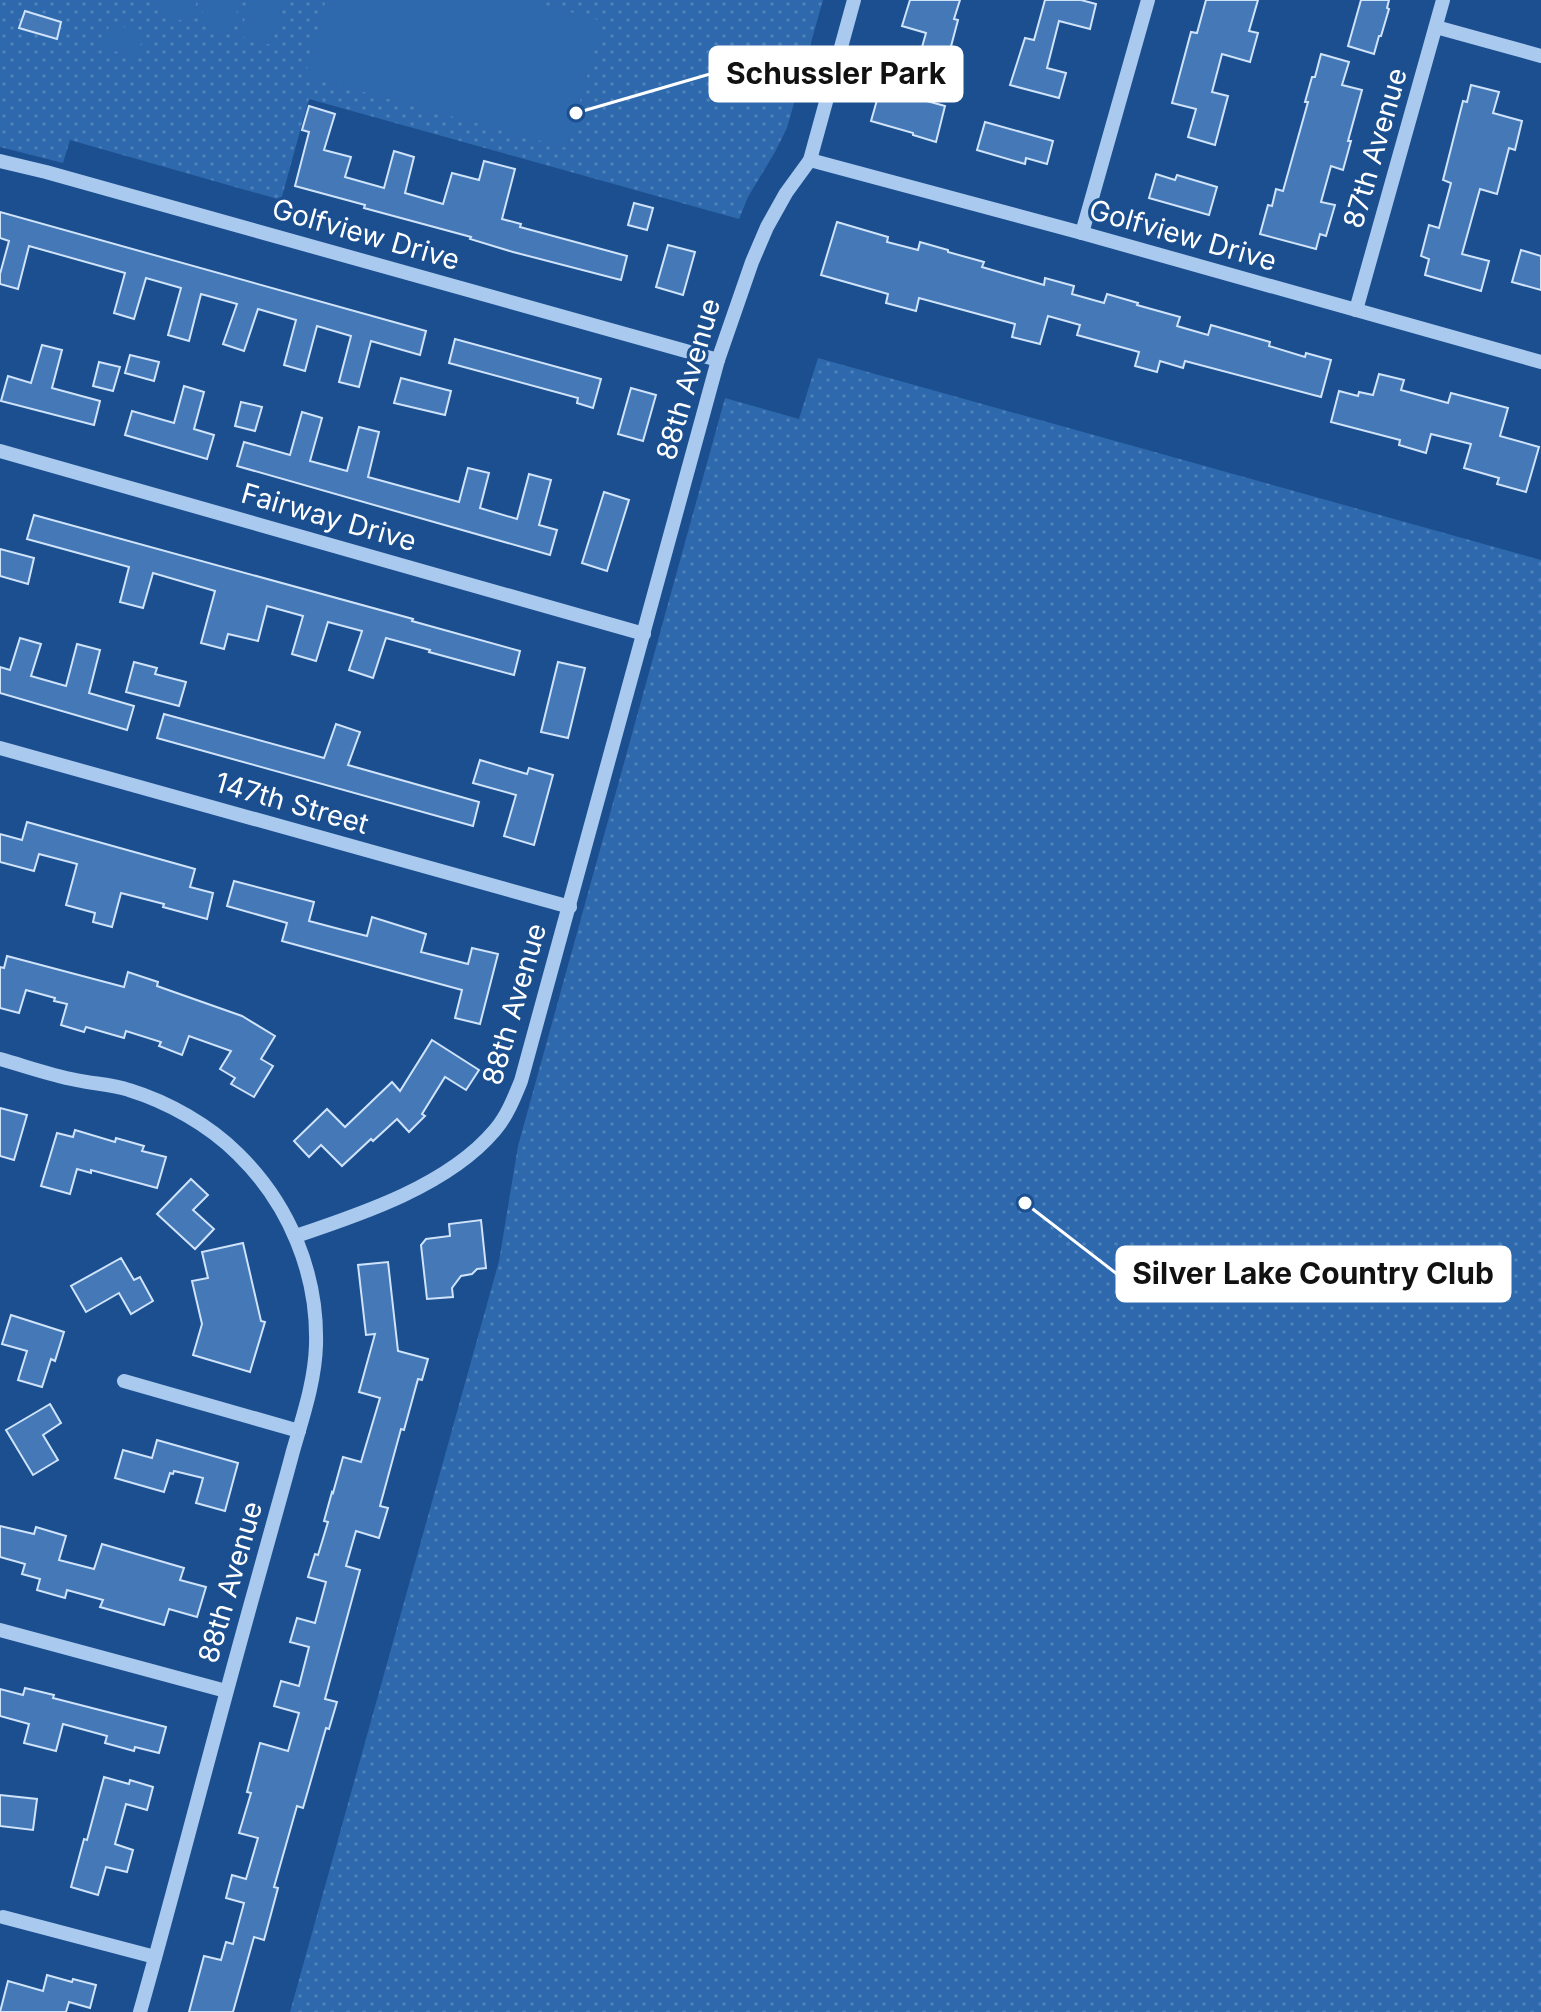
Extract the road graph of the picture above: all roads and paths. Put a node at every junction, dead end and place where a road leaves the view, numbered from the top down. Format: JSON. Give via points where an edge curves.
{"nodes":[{"id":1,"x":854,"y":0,"type":"edge"},
{"id":2,"x":1148,"y":0,"type":"edge"},
{"id":3,"x":1443,"y":0,"type":"edge"},
{"id":4,"x":1436,"y":27,"type":"junction"},
{"id":5,"x":1541,"y":56,"type":"edge"},
{"id":6,"x":810,"y":160,"type":"junction"},
{"id":7,"x":0,"y":161,"type":"edge"},
{"id":8,"x":1082,"y":233,"type":"junction"},
{"id":9,"x":1356,"y":310,"type":"junction"},
{"id":10,"x":718,"y":360,"type":"junction"},
{"id":11,"x":1541,"y":362,"type":"edge"},
{"id":12,"x":0,"y":451,"type":"edge"},
{"id":13,"x":644,"y":634,"type":"junction"},
{"id":14,"x":0,"y":748,"type":"edge"},
{"id":15,"x":570,"y":907,"type":"junction"},
{"id":16,"x":0,"y":1059,"type":"edge"},
{"id":17,"x":296,"y":1236,"type":"junction"},
{"id":18,"x":124,"y":1381,"type":"dead end"},
{"id":19,"x":299,"y":1431,"type":"junction"},
{"id":20,"x":0,"y":1630,"type":"edge"},
{"id":21,"x":226,"y":1691,"type":"junction"},
{"id":22,"x":3,"y":1917,"type":"dead end"},
{"id":23,"x":155,"y":1957,"type":"junction"},
{"id":24,"x":140,"y":2012,"type":"edge"}],
"edges":[{"from":1,"to":6,"type":"street","name":"88th Avenue"},
{"from":2,"to":8,"type":"street"},
{"from":3,"to":4,"type":"street","name":"87th Avenue"},
{"from":4,"to":5,"type":"street"},
{"from":4,"to":9,"type":"street","name":"87th Avenue"},
{"from":6,"to":8,"type":"street","name":"Golfview Drive"},
{"from":6,"to":10,"type":"street","name":"88th Avenue","via":[[767,227]]},
{"from":7,"to":10,"type":"street","name":"Golfview Drive"},
{"from":8,"to":9,"type":"street","name":"Golfview Drive"},
{"from":9,"to":11,"type":"street","name":"Golfview Drive"},
{"from":10,"to":13,"type":"street","name":"88th Avenue"},
{"from":12,"to":13,"type":"street","name":"Fairway Drive"},
{"from":13,"to":15,"type":"street","name":"88th Avenue"},
{"from":14,"to":15,"type":"street","name":"147th Street"},
{"from":15,"to":17,"type":"street","name":"88th Avenue","via":[[521,1081],[495,1130],[440,1177]]},
{"from":16,"to":17,"type":"street","via":[[129,1089],[180,1112],[237,1153],[263,1181]]},
{"from":17,"to":19,"type":"street","name":"88th Avenue","via":[[311,1289],[316,1344]]},
{"from":18,"to":19,"type":"street"},
{"from":19,"to":21,"type":"street","name":"88th Avenue"},
{"from":20,"to":21,"type":"street"},
{"from":21,"to":23,"type":"street","name":"88th Avenue"},
{"from":22,"to":23,"type":"street"},
{"from":23,"to":24,"type":"street","name":"88th Avenue"}]}
